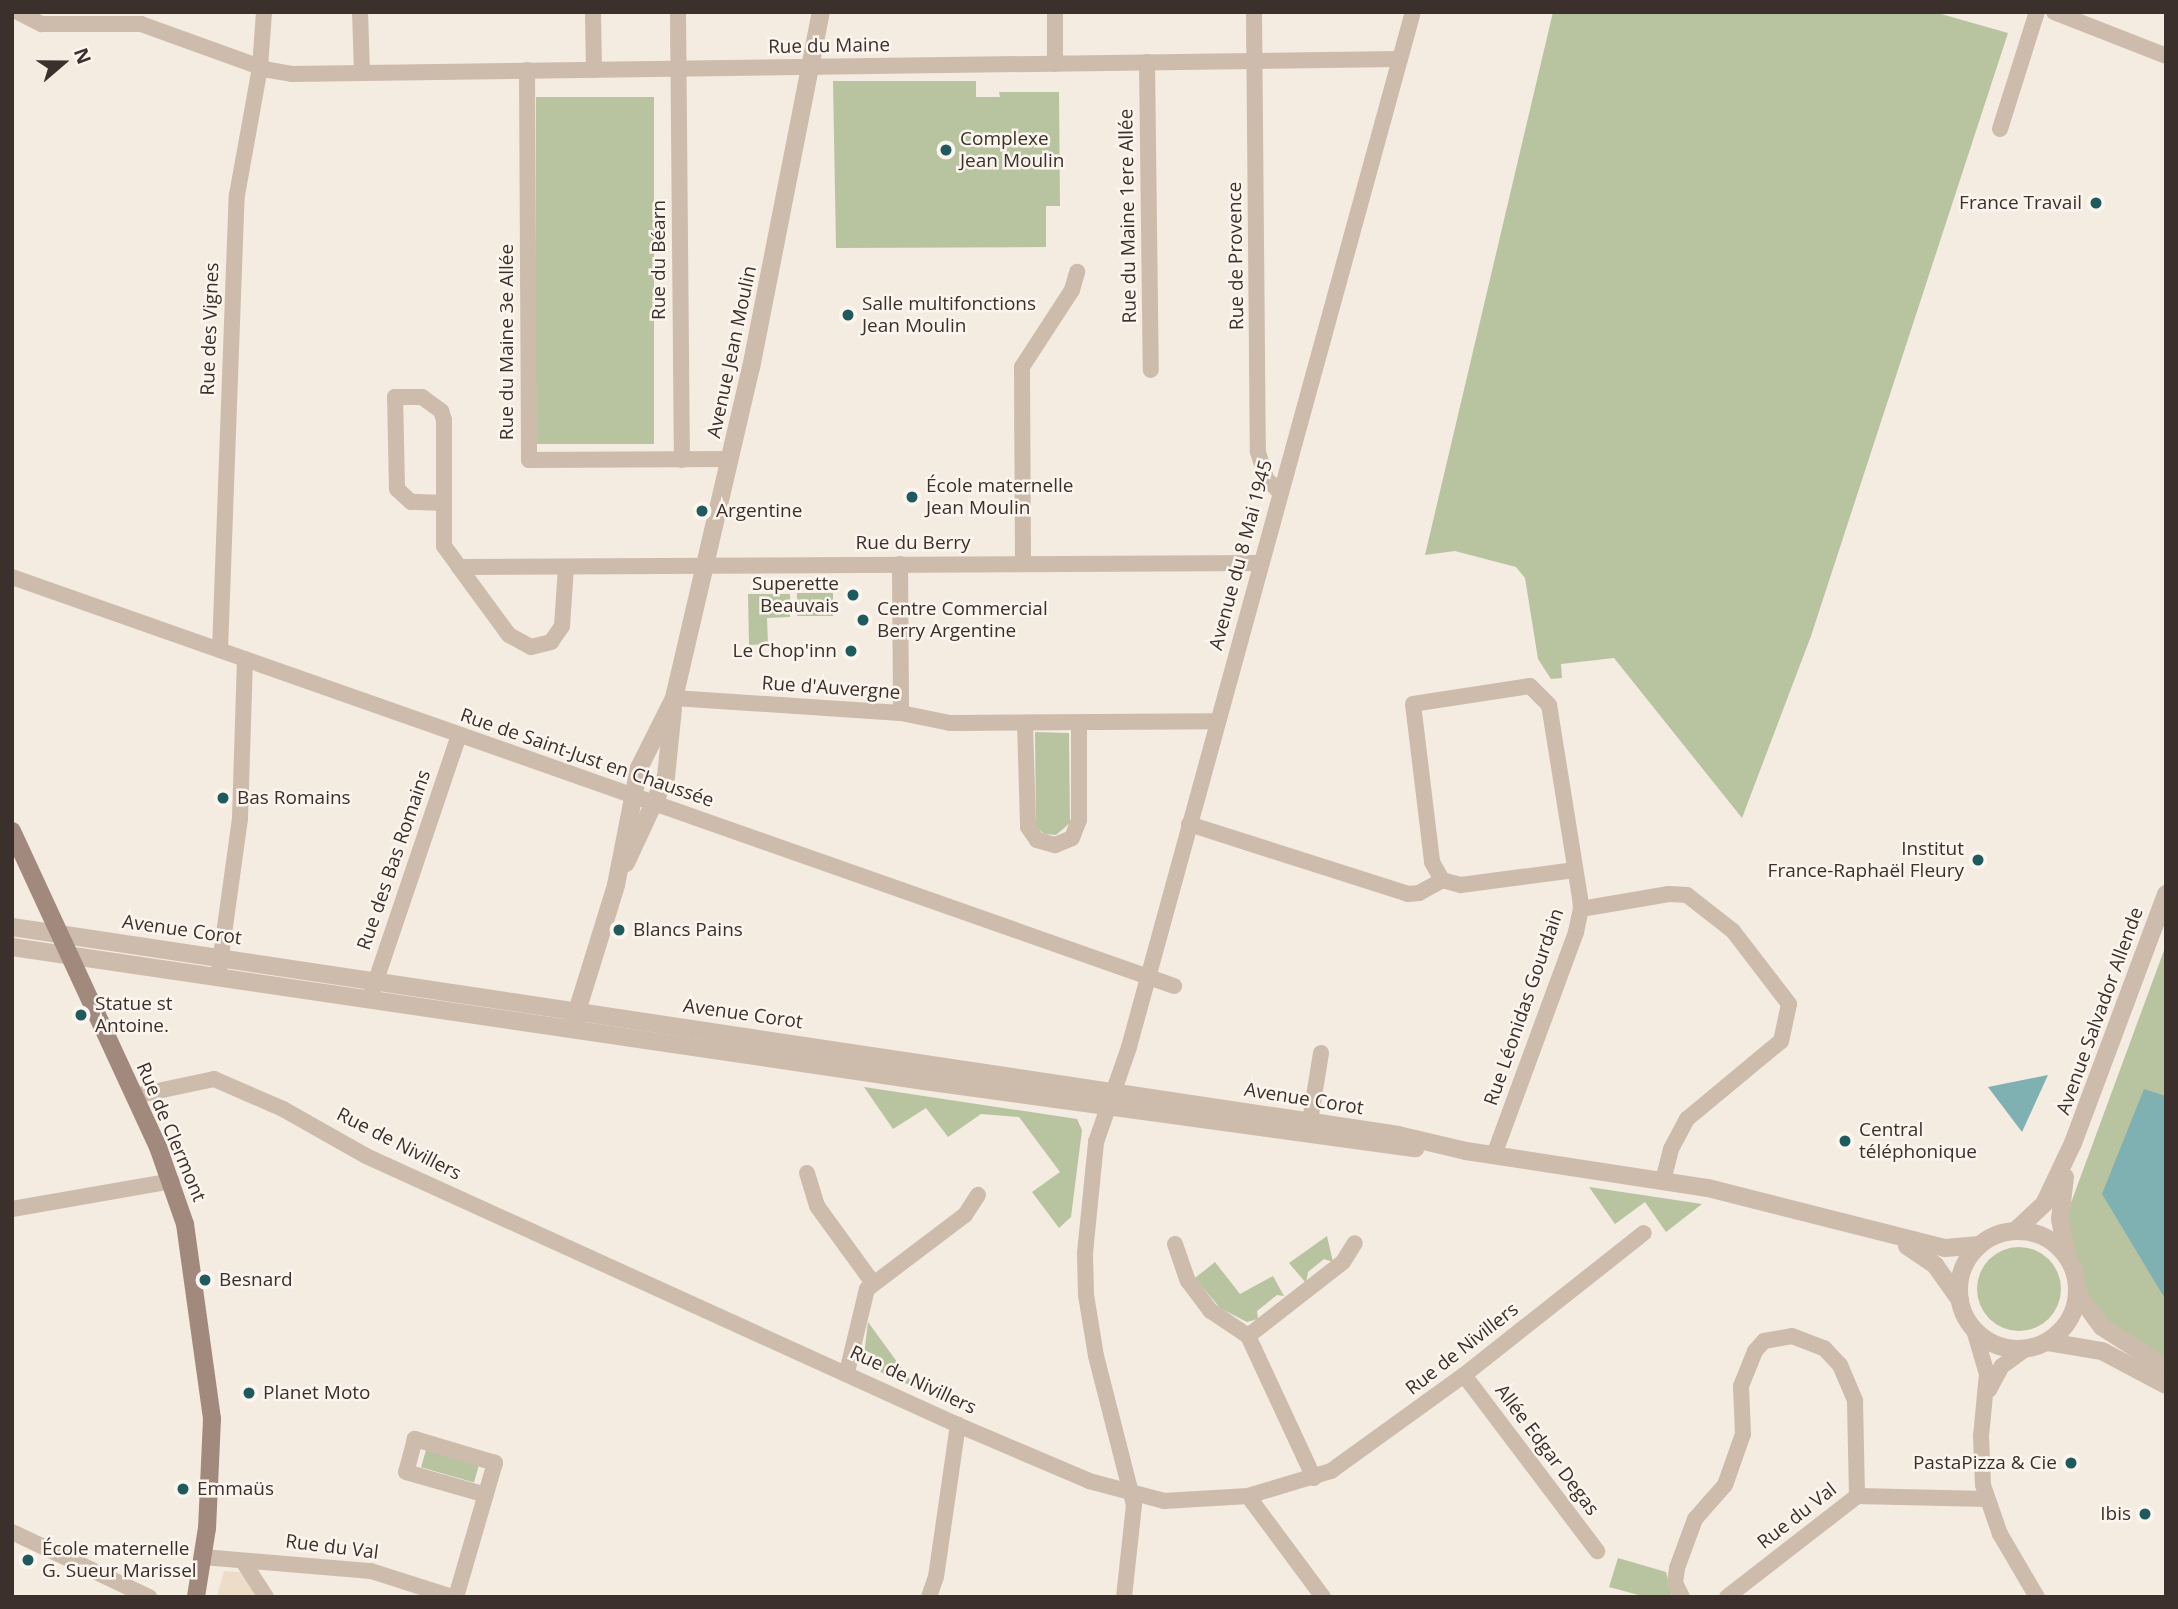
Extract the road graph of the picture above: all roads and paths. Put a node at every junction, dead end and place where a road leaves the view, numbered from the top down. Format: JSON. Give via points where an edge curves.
{"nodes":[{"id":1,"x":18,"y":12,"type":"edge"},
{"id":2,"x":264,"y":12,"type":"edge"},
{"id":3,"x":360,"y":12,"type":"edge"},
{"id":4,"x":593,"y":12,"type":"edge"},
{"id":5,"x":678,"y":12,"type":"edge"},
{"id":6,"x":821,"y":12,"type":"edge"},
{"id":7,"x":1055,"y":12,"type":"edge"},
{"id":8,"x":1254,"y":12,"type":"edge"},
{"id":9,"x":1413,"y":12,"type":"edge"},
{"id":10,"x":2037,"y":12,"type":"edge"},
{"id":11,"x":2054,"y":12,"type":"edge"},
{"id":12,"x":2166,"y":56,"type":"edge"},
{"id":13,"x":1400,"y":59,"type":"junction"},
{"id":14,"x":1255,"y":61,"type":"junction"},
{"id":15,"x":1147,"y":62,"type":"junction"},
{"id":16,"x":1055,"y":64,"type":"junction"},
{"id":17,"x":260,"y":67,"type":"junction"},
{"id":18,"x":813,"y":67,"type":"junction"},
{"id":19,"x":679,"y":69,"type":"junction"},
{"id":20,"x":527,"y":70,"type":"junction"},
{"id":21,"x":594,"y":70,"type":"junction"},
{"id":22,"x":362,"y":72,"type":"junction"},
{"id":23,"x":2000,"y":129,"type":"dead end"},
{"id":24,"x":1077,"y":272,"type":"dead end"},
{"id":25,"x":1151,"y":370,"type":"dead end"},
{"id":26,"x":729,"y":459,"type":"junction"},
{"id":27,"x":682,"y":460,"type":"junction"},
{"id":28,"x":1280,"y":492,"type":"junction"},
{"id":29,"x":444,"y":503,"type":"junction"},
{"id":30,"x":1261,"y":563,"type":"junction"},
{"id":31,"x":900,"y":564,"type":"junction"},
{"id":32,"x":1023,"y":564,"type":"junction"},
{"id":33,"x":705,"y":565,"type":"junction"},
{"id":34,"x":459,"y":567,"type":"junction"},
{"id":35,"x":566,"y":567,"type":"junction"},
{"id":36,"x":12,"y":577,"type":"edge"},
{"id":37,"x":220,"y":650,"type":"junction"},
{"id":38,"x":245,"y":659,"type":"junction"},
{"id":39,"x":674,"y":698,"type":"junction"},
{"id":40,"x":901,"y":713,"type":"junction"},
{"id":41,"x":1218,"y":721,"type":"junction"},
{"id":42,"x":1025,"y":723,"type":"junction"},
{"id":43,"x":1079,"y":723,"type":"junction"},
{"id":44,"x":459,"y":735,"type":"junction"},
{"id":45,"x":632,"y":796,"type":"junction"},
{"id":46,"x":654,"y":804,"type":"junction"},
{"id":47,"x":1189,"y":824,"type":"junction"},
{"id":48,"x":12,"y":831,"type":"edge"},
{"id":49,"x":1575,"y":870,"type":"junction"},
{"id":50,"x":1442,"y":880,"type":"junction"},
{"id":51,"x":616,"y":885,"type":"junction"},
{"id":52,"x":2164,"y":901,"type":"edge"},
{"id":53,"x":1581,"y":909,"type":"junction"},
{"id":54,"x":12,"y":927,"type":"edge"},
{"id":55,"x":61,"y":934,"type":"junction"},
{"id":56,"x":12,"y":947,"type":"edge"},
{"id":57,"x":69,"y":955,"type":"junction"},
{"id":58,"x":220,"y":957,"type":"junction"},
{"id":59,"x":218,"y":976,"type":"junction"},
{"id":60,"x":1147,"y":978,"type":"junction"},
{"id":61,"x":376,"y":980,"type":"junction"},
{"id":62,"x":1174,"y":986,"type":"dead end"},
{"id":63,"x":370,"y":999,"type":"junction"},
{"id":64,"x":575,"y":1019,"type":"junction"},
{"id":65,"x":1321,"y":1053,"type":"dead end"},
{"id":66,"x":1116,"y":1090,"type":"junction"},
{"id":67,"x":134,"y":1096,"type":"junction"},
{"id":68,"x":1110,"y":1108,"type":"junction"},
{"id":69,"x":1310,"y":1121,"type":"junction"},
{"id":70,"x":2073,"y":1143,"type":"junction"},
{"id":71,"x":1466,"y":1151,"type":"junction"},
{"id":72,"x":1494,"y":1155,"type":"junction"},
{"id":73,"x":807,"y":1173,"type":"dead end"},
{"id":74,"x":1663,"y":1180,"type":"junction"},
{"id":75,"x":172,"y":1181,"type":"junction"},
{"id":76,"x":978,"y":1195,"type":"dead end"},
{"id":77,"x":12,"y":1209,"type":"edge"},
{"id":78,"x":1873,"y":1230,"type":"junction"},
{"id":79,"x":2015,"y":1231,"type":"junction"},
{"id":80,"x":1644,"y":1233,"type":"dead end"},
{"id":81,"x":1355,"y":1243,"type":"dead end"},
{"id":82,"x":1175,"y":1244,"type":"dead end"},
{"id":83,"x":1980,"y":1245,"type":"junction"},
{"id":84,"x":2067,"y":1257,"type":"junction"},
{"id":85,"x":873,"y":1283,"type":"junction"},
{"id":86,"x":2077,"y":1293,"type":"junction"},
{"id":87,"x":1960,"y":1300,"type":"junction"},
{"id":88,"x":1975,"y":1330,"type":"junction"},
{"id":89,"x":1248,"y":1336,"type":"junction"},
{"id":90,"x":2048,"y":1342,"type":"junction"},
{"id":91,"x":2025,"y":1349,"type":"junction"},
{"id":92,"x":2166,"y":1368,"type":"edge"},
{"id":93,"x":847,"y":1372,"type":"junction"},
{"id":94,"x":1464,"y":1375,"type":"junction"},
{"id":95,"x":2166,"y":1385,"type":"edge"},
{"id":96,"x":1986,"y":1399,"type":"junction"},
{"id":97,"x":958,"y":1424,"type":"junction"},
{"id":98,"x":1314,"y":1478,"type":"junction"},
{"id":99,"x":1132,"y":1494,"type":"junction"},
{"id":100,"x":486,"y":1495,"type":"junction"},
{"id":101,"x":1248,"y":1496,"type":"junction"},
{"id":102,"x":1857,"y":1496,"type":"junction"},
{"id":103,"x":1987,"y":1499,"type":"junction"},
{"id":104,"x":12,"y":1532,"type":"edge"},
{"id":105,"x":1597,"y":1551,"type":"dead end"},
{"id":106,"x":203,"y":1557,"type":"junction"},
{"id":107,"x":244,"y":1563,"type":"junction"},
{"id":108,"x":149,"y":1597,"type":"edge"},
{"id":109,"x":196,"y":1597,"type":"edge"},
{"id":110,"x":266,"y":1597,"type":"edge"},
{"id":111,"x":454,"y":1597,"type":"edge"},
{"id":112,"x":929,"y":1597,"type":"edge"},
{"id":113,"x":1124,"y":1597,"type":"edge"},
{"id":114,"x":1323,"y":1597,"type":"edge"},
{"id":115,"x":1682,"y":1597,"type":"edge"},
{"id":116,"x":1727,"y":1597,"type":"edge"},
{"id":117,"x":2037,"y":1597,"type":"edge"}],
"edges":[{"from":1,"to":17,"type":"street","name":"Rue du Maine","via":[[42,24],[141,24]]},
{"from":2,"to":17,"type":"street","name":"Rue des Vignes"},
{"from":3,"to":22,"type":"street"},
{"from":4,"to":21,"type":"street"},
{"from":5,"to":19,"type":"street","name":"Rue du Béarn"},
{"from":6,"to":18,"type":"street","name":"Avenue Jean Moulin"},
{"from":7,"to":16,"type":"street"},
{"from":8,"to":14,"type":"street","name":"Rue de Provence"},
{"from":9,"to":13,"type":"street","name":"Avenue du 8 Mai 1945"},
{"from":10,"to":23,"type":"street"},
{"from":11,"to":12,"type":"street"},
{"from":13,"to":14,"type":"street","name":"Rue du Maine"},
{"from":13,"to":28,"type":"street","name":"Avenue du 8 Mai 1945"},
{"from":14,"to":15,"type":"street","name":"Rue du Maine"},
{"from":14,"to":28,"type":"street","name":"Rue de Provence","via":[[1258,452],[1266,479]]},
{"from":15,"to":16,"type":"street","name":"Rue du Maine"},
{"from":15,"to":25,"type":"street","name":"Rue du Maine 1ere Allée"},
{"from":16,"to":18,"type":"street","name":"Rue du Maine"},
{"from":17,"to":22,"type":"street","name":"Rue du Maine","via":[[292,74]]},
{"from":17,"to":37,"type":"street","name":"Rue des Vignes","via":[[237,195]]},
{"from":18,"to":19,"type":"street","name":"Rue du Maine"},
{"from":18,"to":26,"type":"street","name":"Avenue Jean Moulin"},
{"from":19,"to":21,"type":"street","name":"Rue du Maine"},
{"from":19,"to":27,"type":"street","name":"Rue du Béarn"},
{"from":20,"to":21,"type":"street","name":"Rue du Maine"},
{"from":20,"to":22,"type":"street","name":"Rue du Maine"},
{"from":20,"to":27,"type":"street","name":"Rue du Maine 3e Allée","via":[[529,460]]},
{"from":24,"to":32,"type":"street","via":[[1072,290],[1022,367]]},
{"from":26,"to":27,"type":"street"},
{"from":26,"to":33,"type":"street","name":"Avenue Jean Moulin"},
{"from":28,"to":30,"type":"street","name":"Avenue du 8 Mai 1945"},
{"from":29,"to":29,"type":"street","via":[[411,502],[397,489],[395,397],[422,397],[441,411]]},
{"from":29,"to":34,"type":"street","via":[[444,546]]},
{"from":30,"to":32,"type":"street","name":"Rue du Berry"},
{"from":30,"to":41,"type":"street","name":"Avenue du 8 Mai 1945"},
{"from":31,"to":32,"type":"street","name":"Rue du Berry"},
{"from":31,"to":33,"type":"street","name":"Rue du Berry"},
{"from":31,"to":40,"type":"street"},
{"from":33,"to":35,"type":"street","name":"Rue du Berry"},
{"from":33,"to":39,"type":"street","name":"Avenue Jean Moulin"},
{"from":34,"to":35,"type":"street","name":"Rue du Berry"},
{"from":34,"to":35,"type":"street","via":[[509,635],[531,647],[551,642],[562,626]]},
{"from":36,"to":37,"type":"street","name":"Rue de Saint-Just en Chaussée"},
{"from":37,"to":38,"type":"street","name":"Rue de Saint-Just en Chaussée"},
{"from":38,"to":44,"type":"street","name":"Rue de Saint-Just en Chaussée"},
{"from":38,"to":58,"type":"street","via":[[240,818]]},
{"from":39,"to":40,"type":"street","name":"Rue d'Auvergne"},
{"from":39,"to":45,"type":"street","name":"Avenue Jean Moulin","via":[[639,768]]},
{"from":39,"to":46,"type":"street","name":"Avenue Jean Moulin","via":[[670,763]]},
{"from":40,"to":42,"type":"street","name":"Rue d'Auvergne","via":[[950,723]]},
{"from":41,"to":43,"type":"street","name":"Rue d'Auvergne"},
{"from":41,"to":47,"type":"street","name":"Avenue du 8 Mai 1945"},
{"from":42,"to":43,"type":"street","name":"Rue d'Auvergne"},
{"from":42,"to":43,"type":"street","via":[[1028,827],[1037,840],[1055,845],[1072,838],[1079,820]]},
{"from":44,"to":45,"type":"street","name":"Rue de Saint-Just en Chaussée"},
{"from":44,"to":61,"type":"street","name":"Rue des Bas Romains"},
{"from":45,"to":46,"type":"street","name":"Rue de Saint-Just en Chaussée"},
{"from":45,"to":51,"type":"street","name":"Avenue Jean Moulin"},
{"from":46,"to":51,"type":"street","name":"Avenue Jean Moulin"},
{"from":46,"to":60,"type":"street","name":"Rue de Saint-Just en Chaussée"},
{"from":47,"to":50,"type":"street","via":[[1408,894]]},
{"from":47,"to":60,"type":"street","name":"Avenue du 8 Mai 1945"},
{"from":48,"to":55,"type":"main road","name":"Rue de Clermont"},
{"from":49,"to":50,"type":"street","via":[[1461,885]]},
{"from":49,"to":50,"type":"street","name":"Rue Léonidas Gourdain","via":[[1549,705],[1530,686],[1413,704],[1432,862]]},
{"from":49,"to":53,"type":"street","name":"Rue Léonidas Gourdain"},
{"from":51,"to":64,"type":"street"},
{"from":52,"to":70,"type":"street","name":"Avenue Salvador Allende"},
{"from":53,"to":72,"type":"street","name":"Rue Léonidas Gourdain","via":[[1577,932]]},
{"from":53,"to":74,"type":"street","via":[[1687,895],[1733,931],[1789,1004],[1781,1041],[1705,1101],[1680,1128]]},
{"from":54,"to":55,"type":"street","name":"Avenue Corot"},
{"from":55,"to":57,"type":"main road","name":"Rue de Clermont"},
{"from":55,"to":58,"type":"street","name":"Avenue Corot"},
{"from":56,"to":57,"type":"street","name":"Avenue Corot"},
{"from":57,"to":59,"type":"street","name":"Avenue Corot"},
{"from":57,"to":67,"type":"main road","name":"Rue de Clermont"},
{"from":58,"to":59,"type":"street"},
{"from":58,"to":61,"type":"street","name":"Avenue Corot"},
{"from":59,"to":63,"type":"street","name":"Avenue Corot"},
{"from":60,"to":62,"type":"street","name":"Rue de Saint-Just en Chaussée"},
{"from":60,"to":66,"type":"street","name":"Avenue du 8 Mai 1945"},
{"from":61,"to":63,"type":"street","name":"Rue des Bas Romains"},
{"from":61,"to":64,"type":"street","name":"Avenue Corot"},
{"from":63,"to":64,"type":"street","name":"Avenue Corot"},
{"from":64,"to":66,"type":"street","name":"Avenue Corot"},
{"from":64,"to":68,"type":"street","name":"Avenue Corot"},
{"from":65,"to":69,"type":"street"},
{"from":66,"to":68,"type":"street","name":"Avenue du 8 Mai 1945"},
{"from":66,"to":69,"type":"street","name":"Avenue Corot"},
{"from":67,"to":75,"type":"main road","name":"Rue de Clermont"},
{"from":67,"to":93,"type":"street","name":"Rue de Nivillers","via":[[214,1079],[366,1156]]},
{"from":68,"to":71,"type":"street","name":"Avenue Corot","via":[[1398,1147]]},
{"from":68,"to":99,"type":"street","name":"Avenue du 8 Mai 1945","via":[[1094,1163],[1085,1253],[1086,1295],[1096,1356]]},
{"from":69,"to":71,"type":"street","name":"Avenue Corot"},
{"from":70,"to":79,"type":"street","name":"Avenue Salvador Allende","via":[[2044,1204]]},
{"from":70,"to":84,"type":"street","name":"Avenue Salvador Allende","via":[[2060,1207]]},
{"from":71,"to":72,"type":"street","name":"Avenue Corot"},
{"from":72,"to":74,"type":"street","name":"Avenue Corot"},
{"from":73,"to":85,"type":"street","via":[[817,1206]]},
{"from":74,"to":78,"type":"street","name":"Avenue Corot","via":[[1794,1207]]},
{"from":75,"to":77,"type":"street"},
{"from":75,"to":106,"type":"main road","name":"Rue de Clermont","via":[[185,1224],[212,1407]]},
{"from":76,"to":85,"type":"street","via":[[965,1215]]},
{"from":78,"to":83,"type":"street","name":"Avenue Corot","via":[[1945,1248]]},
{"from":78,"to":87,"type":"street","name":"Avenue Corot","via":[[1930,1260]]},
{"from":79,"to":83,"type":"street"},
{"from":79,"to":84,"type":"street","via":[[2044,1237]]},
{"from":80,"to":94,"type":"street","name":"Rue de Nivillers"},
{"from":81,"to":89,"type":"street","via":[[1343,1262]]},
{"from":82,"to":89,"type":"street","via":[[1188,1281],[1211,1311]]},
{"from":83,"to":87,"type":"street","via":[[1962,1273]]},
{"from":84,"to":86,"type":"street"},
{"from":85,"to":93,"type":"street","via":[[860,1302]]},
{"from":86,"to":90,"type":"street","via":[[2071,1318]]},
{"from":86,"to":92,"type":"street","via":[[2102,1327]]},
{"from":87,"to":88,"type":"street"},
{"from":88,"to":91,"type":"street","via":[[1998,1346]]},
{"from":88,"to":96,"type":"street","via":[[1986,1362]]},
{"from":89,"to":98,"type":"street"},
{"from":90,"to":91,"type":"street"},
{"from":90,"to":95,"type":"street","via":[[2102,1351]]},
{"from":91,"to":96,"type":"street","via":[[1999,1369]]},
{"from":93,"to":97,"type":"street","name":"Rue de Nivillers"},
{"from":94,"to":98,"type":"street","name":"Rue de Nivillers","via":[[1366,1449]]},
{"from":94,"to":105,"type":"street","name":"Allée Edgar Degas"},
{"from":96,"to":103,"type":"street","via":[[1980,1448]]},
{"from":97,"to":99,"type":"street","name":"Rue de Nivillers","via":[[1089,1481]]},
{"from":97,"to":112,"type":"street","via":[[936,1577]]},
{"from":98,"to":101,"type":"street","name":"Rue de Nivillers"},
{"from":99,"to":101,"type":"street","name":"Rue de Nivillers","via":[[1183,1502]]},
{"from":99,"to":113,"type":"street","name":"Avenue du 8 Mai 1945"},
{"from":100,"to":100,"type":"street","via":[[495,1463],[415,1439],[406,1472]]},
{"from":100,"to":111,"type":"street"},
{"from":101,"to":114,"type":"street"},
{"from":102,"to":103,"type":"street","name":"Rue du Val"},
{"from":102,"to":115,"type":"street","via":[[1855,1401],[1840,1365],[1824,1348],[1792,1336],[1764,1341],[1755,1351],[1741,1387],[1743,1434],[1725,1485],[1695,1519],[1677,1568],[1675,1583]]},
{"from":102,"to":116,"type":"street","name":"Rue du Val"},
{"from":103,"to":117,"type":"street","via":[[2000,1534]]},
{"from":104,"to":108,"type":"street"},
{"from":106,"to":107,"type":"street","name":"Rue du Val"},
{"from":106,"to":109,"type":"main road","name":"Rue de Clermont"},
{"from":107,"to":110,"type":"street"},
{"from":107,"to":111,"type":"street","name":"Rue du Val","via":[[277,1561],[371,1571]]}]}
